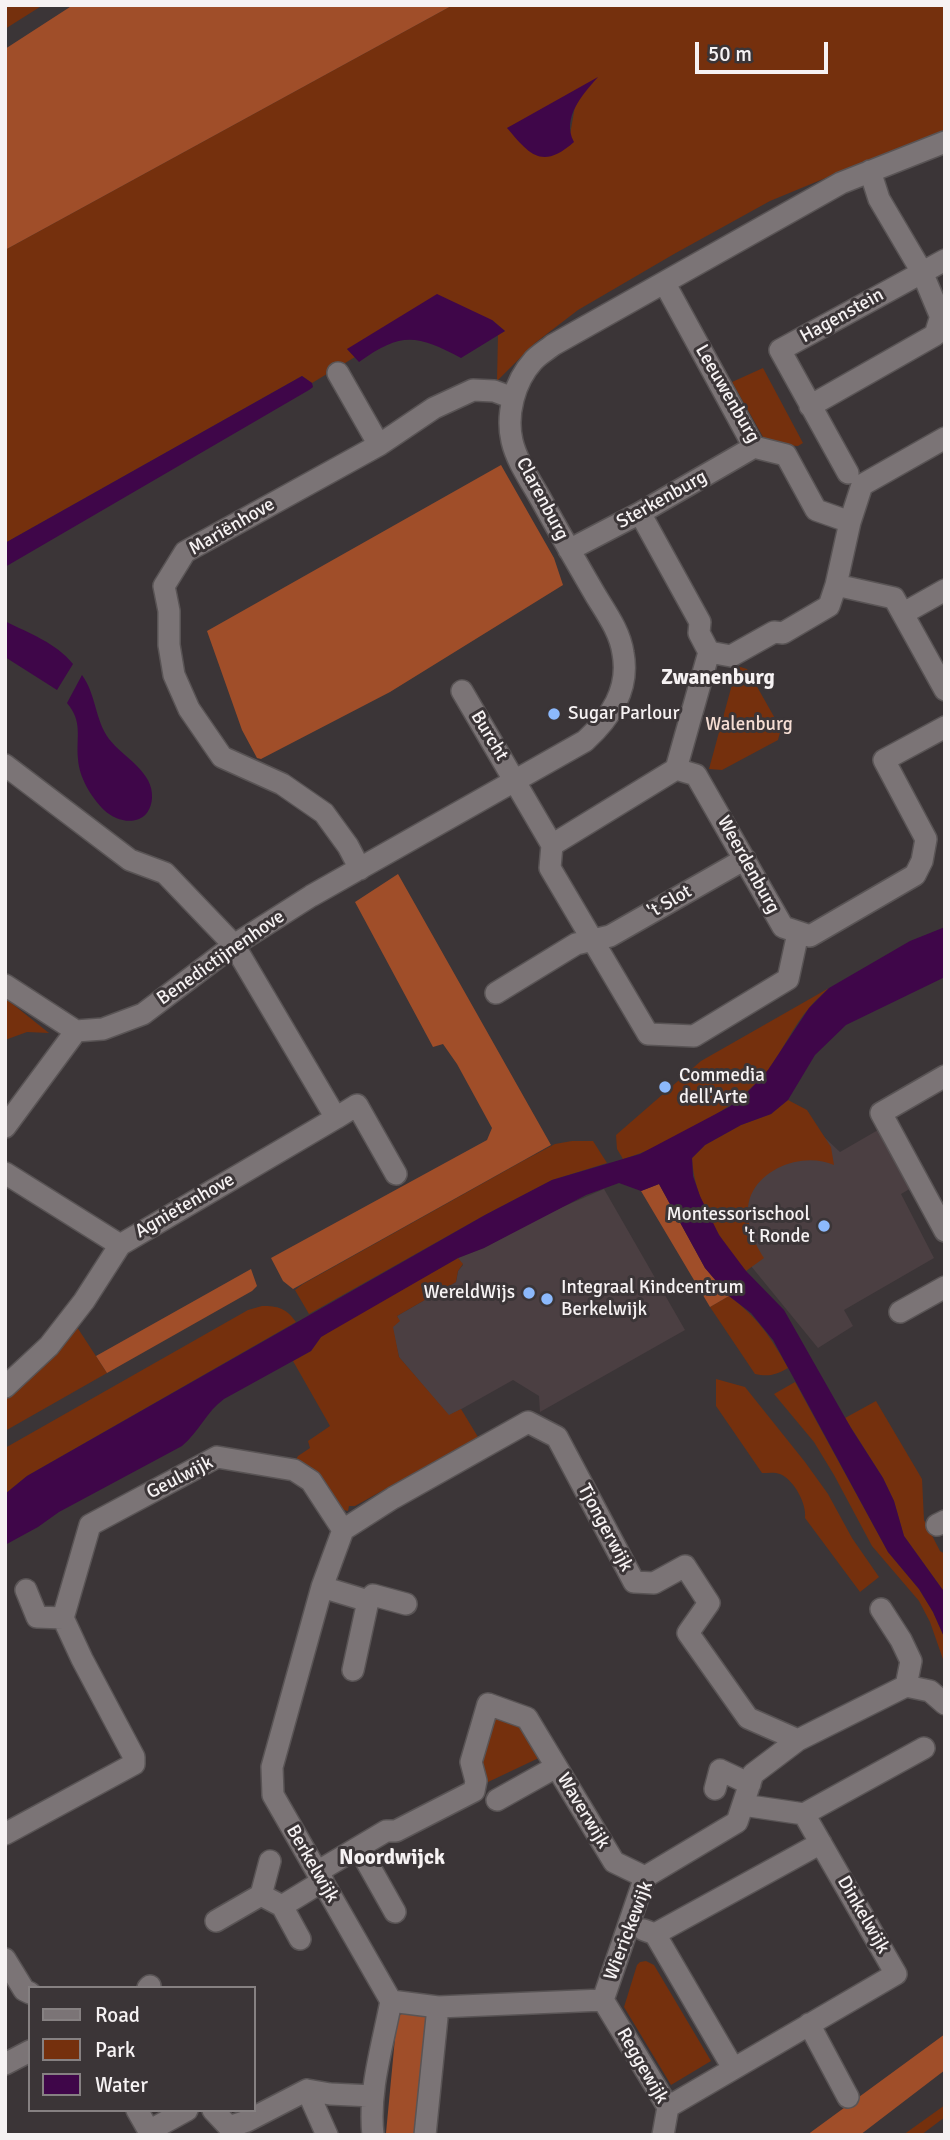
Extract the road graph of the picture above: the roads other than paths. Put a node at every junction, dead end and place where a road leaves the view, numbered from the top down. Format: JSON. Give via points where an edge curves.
{"nodes":[{"id":1,"x":945,"y":142,"type":"edge"},
{"id":2,"x":870,"y":171,"type":"junction"},
{"id":3,"x":945,"y":260,"type":"edge"},
{"id":4,"x":922,"y":272,"type":"junction"},
{"id":5,"x":665,"y":284,"type":"junction"},
{"id":6,"x":943,"y":321,"type":"edge"},
{"id":7,"x":338,"y":373,"type":"dead end"},
{"id":8,"x":513,"y":398,"type":"junction"},
{"id":9,"x":810,"y":406,"type":"junction"},
{"id":10,"x":945,"y":438,"type":"edge"},
{"id":11,"x":379,"y":445,"type":"junction"},
{"id":12,"x":754,"y":447,"type":"junction"},
{"id":13,"x":848,"y":473,"type":"dead end"},
{"id":14,"x":640,"y":513,"type":"junction"},
{"id":15,"x":850,"y":522,"type":"junction"},
{"id":16,"x":569,"y":550,"type":"junction"},
{"id":17,"x":836,"y":585,"type":"junction"},
{"id":18,"x":945,"y":590,"type":"edge"},
{"id":19,"x":904,"y":613,"type":"junction"},
{"id":20,"x":709,"y":652,"type":"junction"},
{"id":21,"x":945,"y":690,"type":"edge"},
{"id":22,"x":462,"y":691,"type":"dead end"},
{"id":23,"x":945,"y":727,"type":"edge"},
{"id":24,"x":5,"y":765,"type":"edge"},
{"id":25,"x":676,"y":769,"type":"junction"},
{"id":26,"x":516,"y":781,"type":"junction"},
{"id":27,"x":552,"y":845,"type":"junction"},
{"id":28,"x":745,"y":859,"type":"junction"},
{"id":29,"x":360,"y":869,"type":"junction"},
{"id":30,"x":798,"y":933,"type":"junction"},
{"id":31,"x":592,"y":939,"type":"junction"},
{"id":32,"x":234,"y":945,"type":"junction"},
{"id":33,"x":5,"y":985,"type":"edge"},
{"id":34,"x":496,"y":993,"type":"dead end"},
{"id":35,"x":76,"y":1031,"type":"junction"},
{"id":36,"x":945,"y":1076,"type":"edge"},
{"id":37,"x":336,"y":1118,"type":"junction"},
{"id":38,"x":7,"y":1121,"type":"edge"},
{"id":39,"x":5,"y":1173,"type":"edge"},
{"id":40,"x":396,"y":1174,"type":"dead end"},
{"id":41,"x":945,"y":1231,"type":"edge"},
{"id":42,"x":120,"y":1245,"type":"junction"},
{"id":43,"x":945,"y":1287,"type":"edge"},
{"id":44,"x":900,"y":1312,"type":"dead end"},
{"id":45,"x":5,"y":1387,"type":"edge"},
{"id":46,"x":343,"y":1530,"type":"junction"},
{"id":47,"x":322,"y":1587,"type":"junction"},
{"id":48,"x":26,"y":1590,"type":"dead end"},
{"id":49,"x":368,"y":1601,"type":"junction"},
{"id":50,"x":406,"y":1604,"type":"dead end"},
{"id":51,"x":881,"y":1609,"type":"dead end"},
{"id":52,"x":63,"y":1618,"type":"junction"},
{"id":53,"x":354,"y":1670,"type":"dead end"},
{"id":54,"x":906,"y":1686,"type":"junction"},
{"id":55,"x":945,"y":1704,"type":"edge"},
{"id":56,"x":798,"y":1740,"type":"junction"},
{"id":57,"x":924,"y":1748,"type":"dead end"},
{"id":58,"x":556,"y":1767,"type":"junction"},
{"id":59,"x":715,"y":1789,"type":"dead end"},
{"id":60,"x":746,"y":1794,"type":"junction"},
{"id":61,"x":497,"y":1800,"type":"dead end"},
{"id":62,"x":804,"y":1814,"type":"junction"},
{"id":63,"x":5,"y":1834,"type":"edge"},
{"id":64,"x":821,"y":1843,"type":"junction"},
{"id":65,"x":359,"y":1847,"type":"junction"},
{"id":66,"x":270,"y":1861,"type":"dead end"},
{"id":67,"x":320,"y":1877,"type":"junction"},
{"id":68,"x":645,"y":1877,"type":"junction"},
{"id":69,"x":261,"y":1895,"type":"junction"},
{"id":70,"x":282,"y":1906,"type":"junction"},
{"id":71,"x":396,"y":1912,"type":"dead end"},
{"id":72,"x":216,"y":1921,"type":"dead end"},
{"id":73,"x":630,"y":1923,"type":"junction"},
{"id":74,"x":655,"y":1934,"type":"junction"},
{"id":75,"x":300,"y":1939,"type":"dead end"},
{"id":76,"x":5,"y":1958,"type":"edge"},
{"id":77,"x":28,"y":1992,"type":"edge"},
{"id":78,"x":603,"y":2000,"type":"junction"},
{"id":79,"x":391,"y":2001,"type":"junction"},
{"id":80,"x":438,"y":2007,"type":"junction"},
{"id":81,"x":808,"y":2024,"type":"junction"},
{"id":82,"x":28,"y":2052,"type":"edge"},
{"id":83,"x":5,"y":2064,"type":"edge"},
{"id":84,"x":733,"y":2068,"type":"junction"},
{"id":85,"x":307,"y":2090,"type":"junction"},
{"id":86,"x":373,"y":2096,"type":"junction"},
{"id":87,"x":848,"y":2096,"type":"dead end"},
{"id":88,"x":668,"y":2107,"type":"junction"},
{"id":89,"x":138,"y":2112,"type":"edge"},
{"id":90,"x":184,"y":2112,"type":"edge"},
{"id":91,"x":215,"y":2112,"type":"edge"},
{"id":92,"x":150,"y":2133,"type":"edge"},
{"id":93,"x":327,"y":2135,"type":"edge"},
{"id":94,"x":373,"y":2135,"type":"edge"},
{"id":95,"x":425,"y":2135,"type":"edge"},
{"id":96,"x":663,"y":2135,"type":"edge"}],
"edges":[{"from":1,"to":2,"type":"street","name":"Clarenburg"},
{"from":2,"to":4,"type":"street","via":[[880,199]]},
{"from":2,"to":5,"type":"street","name":"Clarenburg"},
{"from":3,"to":4,"type":"street","name":"Hagenstein"},
{"from":4,"to":6,"type":"street"},
{"from":4,"to":9,"type":"street","name":"Hagenstein","via":[[780,350]]},
{"from":5,"to":8,"type":"street","name":"Clarenburg","via":[[553,345],[533,361]]},
{"from":5,"to":12,"type":"street","name":"Leeuwenburg"},
{"from":6,"to":9,"type":"street","via":[[935,335]]},
{"from":7,"to":11,"type":"street"},
{"from":8,"to":11,"type":"street","name":"Mariënhove","via":[[474,390],[434,408]]},
{"from":8,"to":16,"type":"street","name":"Clarenburg","via":[[512,443]]},
{"from":9,"to":13,"type":"street","name":"Hagenstein"},
{"from":10,"to":15,"type":"street","via":[[862,485]]},
{"from":11,"to":29,"type":"street","name":"Mariënhove","via":[[185,552],[164,586],[174,675],[189,709],[222,757],[282,784],[324,813]]},
{"from":12,"to":14,"type":"street","name":"Sterkenburg"},
{"from":12,"to":15,"type":"street","name":"Leeuwenburg","via":[[786,455],[816,510]]},
{"from":14,"to":16,"type":"street","name":"Sterkenburg"},
{"from":14,"to":20,"type":"street","via":[[700,622],[699,633]]},
{"from":15,"to":17,"type":"street"},
{"from":16,"to":26,"type":"street","name":"Clarenburg","via":[[616,630],[624,654],[624,677],[617,704],[604,724]]},
{"from":17,"to":19,"type":"street","via":[[894,598]]},
{"from":17,"to":20,"type":"street","via":[[829,606],[783,633],[774,632],[731,656]]},
{"from":18,"to":19,"type":"street"},
{"from":19,"to":21,"type":"street"},
{"from":20,"to":25,"type":"street"},
{"from":22,"to":26,"type":"street","name":"Burcht"},
{"from":23,"to":30,"type":"street","via":[[884,760],[926,839],[915,875],[810,936]]},
{"from":24,"to":32,"type":"street","via":[[130,860],[165,873]]},
{"from":25,"to":27,"type":"street"},
{"from":25,"to":28,"type":"street","name":"Weerdenburg","via":[[696,775]]},
{"from":26,"to":27,"type":"street","name":"Burcht"},
{"from":26,"to":29,"type":"street","name":"Clarenburg"},
{"from":27,"to":31,"type":"street","via":[[550,869]]},
{"from":28,"to":30,"type":"street","name":"Weerdenburg","via":[[783,927]]},
{"from":28,"to":31,"type":"street","name":"'t Slot","via":[[611,936]]},
{"from":29,"to":32,"type":"street","name":"Benedictijnenhove"},
{"from":30,"to":31,"type":"street","via":[[788,979],[694,1036],[648,1034]]},
{"from":31,"to":34,"type":"street","name":"'t Slot"},
{"from":32,"to":35,"type":"street","name":"Benedictijnenhove","via":[[143,1014],[103,1029]]},
{"from":32,"to":37,"type":"street"},
{"from":33,"to":35,"type":"street"},
{"from":35,"to":38,"type":"street"},
{"from":36,"to":41,"type":"street","via":[[881,1115]]},
{"from":37,"to":40,"type":"street","name":"Agnietenhove","via":[[357,1105]]},
{"from":37,"to":42,"type":"street","name":"Agnietenhove"},
{"from":39,"to":42,"type":"street"},
{"from":42,"to":45,"type":"street","name":"Agnietenhove","via":[[49,1346]]},
{"from":43,"to":44,"type":"street"},
{"from":46,"to":47,"type":"street","name":"Berkelwijk"},
{"from":46,"to":52,"type":"street","name":"Geulwijk","via":[[311,1481],[294,1470],[216,1457],[90,1525]]},
{"from":46,"to":56,"type":"street","name":"Tjongerwijk","via":[[528,1422],[557,1437],[634,1582],[654,1583],[685,1566],[709,1603],[688,1633],[748,1718]]},
{"from":47,"to":49,"type":"street"},
{"from":47,"to":67,"type":"street","name":"Berkelwijk","via":[[272,1767],[273,1795]]},
{"from":48,"to":52,"type":"street","via":[[37,1617]]},
{"from":49,"to":50,"type":"street","via":[[373,1595]]},
{"from":49,"to":53,"type":"street"},
{"from":51,"to":54,"type":"street","via":[[911,1661]]},
{"from":52,"to":63,"type":"street","via":[[134,1764]]},
{"from":54,"to":55,"type":"street","via":[[930,1691]]},
{"from":54,"to":56,"type":"street","name":"Wierickewijk"},
{"from":56,"to":60,"type":"street","name":"Wierickewijk","via":[[753,1774]]},
{"from":57,"to":62,"type":"street"},
{"from":58,"to":61,"type":"street","name":"Waverwijk"},
{"from":58,"to":65,"type":"street","name":"Waverwijk","via":[[527,1718],[488,1704],[471,1762],[474,1791]]},
{"from":58,"to":68,"type":"street","name":"Waverwijk","via":[[614,1862]]},
{"from":59,"to":60,"type":"street","via":[[720,1770]]},
{"from":60,"to":62,"type":"street"},
{"from":60,"to":68,"type":"street","name":"Wierickewijk","via":[[737,1822]]},
{"from":62,"to":64,"type":"street","name":"Dinkelwijk"},
{"from":64,"to":74,"type":"street"},
{"from":64,"to":81,"type":"street","name":"Dinkelwijk","via":[[896,1974]]},
{"from":65,"to":67,"type":"street","name":"Waverwijk"},
{"from":65,"to":71,"type":"street"},
{"from":66,"to":69,"type":"street"},
{"from":67,"to":70,"type":"street","name":"Waverwijk"},
{"from":67,"to":79,"type":"street","name":"Berkelwijk"},
{"from":68,"to":73,"type":"street","name":"Wierickewijk"},
{"from":69,"to":70,"type":"street"},
{"from":69,"to":72,"type":"street"},
{"from":70,"to":75,"type":"street"},
{"from":73,"to":74,"type":"street"},
{"from":73,"to":78,"type":"street","name":"Wierickewijk"},
{"from":74,"to":84,"type":"street"},
{"from":76,"to":77,"type":"street"},
{"from":78,"to":80,"type":"street","name":"Wierickewijk"},
{"from":78,"to":88,"type":"street","name":"Reggewijk"},
{"from":79,"to":80,"type":"street","name":"Wierickewijk"},
{"from":79,"to":86,"type":"street"},
{"from":80,"to":95,"type":"street"},
{"from":81,"to":84,"type":"street","name":"Dinkelwijk"},
{"from":81,"to":87,"type":"street"},
{"from":82,"to":83,"type":"street"},
{"from":84,"to":88,"type":"street","name":"Dinkelwijk"},
{"from":85,"to":86,"type":"street"},
{"from":85,"to":91,"type":"street","via":[[229,2127]]},
{"from":85,"to":93,"type":"street"},
{"from":86,"to":94,"type":"street"},
{"from":88,"to":96,"type":"street","name":"Reggewijk"},
{"from":89,"to":92,"type":"street"},
{"from":90,"to":92,"type":"street"}]}
